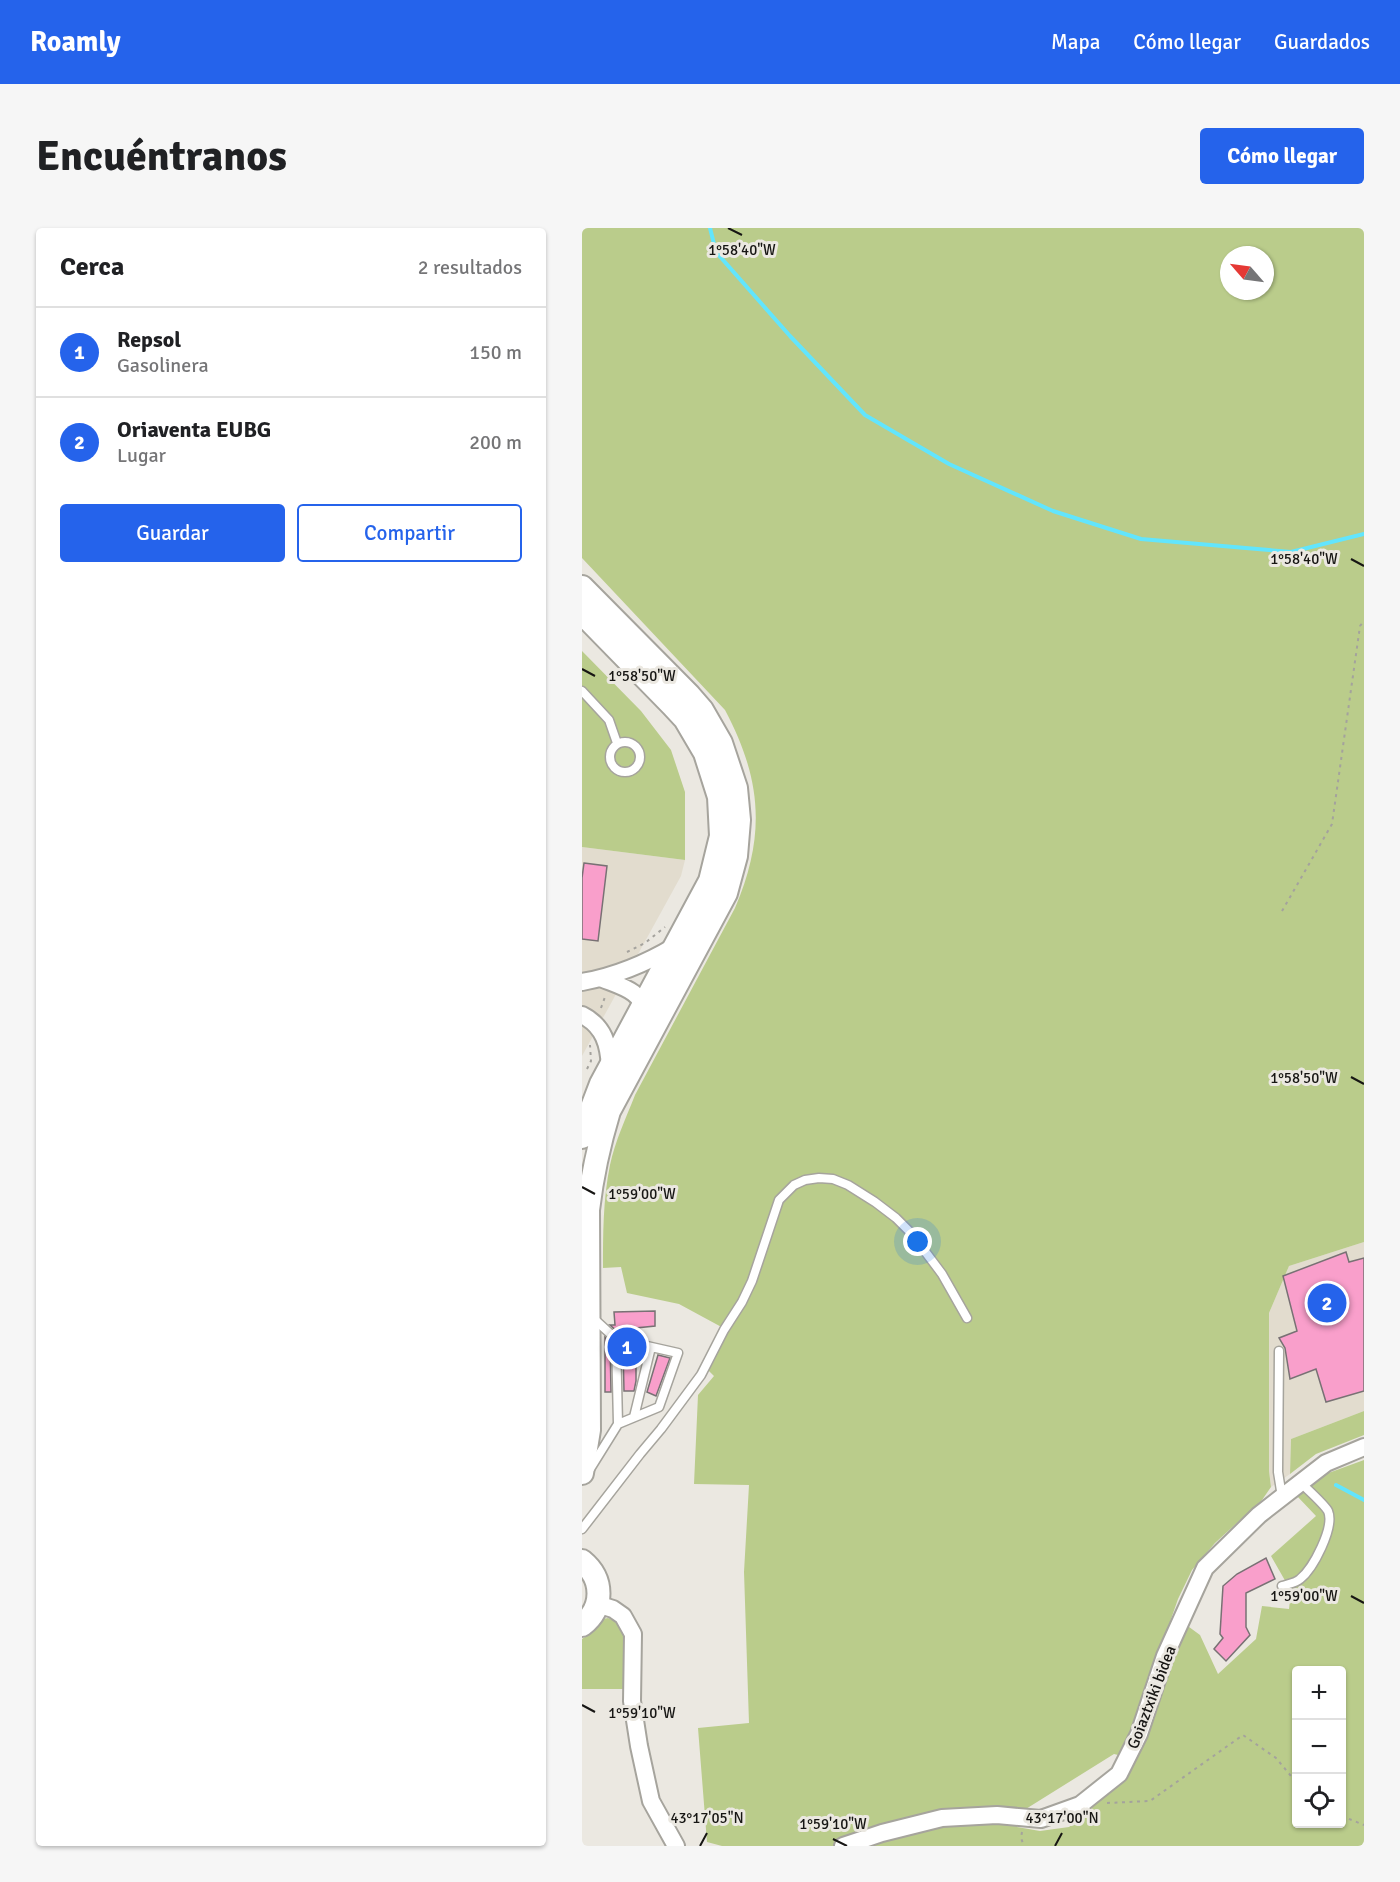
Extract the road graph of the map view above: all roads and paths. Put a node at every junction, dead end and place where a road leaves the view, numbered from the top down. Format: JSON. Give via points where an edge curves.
{"nodes":[{"id":1,"x":582,"y":587,"type":"edge"},
{"id":2,"x":582,"y":613,"type":"edge"},
{"id":3,"x":1364,"y":621,"type":"edge"},
{"id":4,"x":582,"y":691,"type":"edge"},
{"id":5,"x":617,"y":743,"type":"dead end"},
{"id":6,"x":1282,"y":911,"type":"dead end"},
{"id":7,"x":666,"y":925,"type":"dead end"},
{"id":8,"x":676,"y":946,"type":"junction"},
{"id":9,"x":624,"y":956,"type":"dead end"},
{"id":10,"x":603,"y":978,"type":"junction"},
{"id":11,"x":582,"y":982,"type":"edge"},
{"id":12,"x":606,"y":996,"type":"dead end"},
{"id":13,"x":644,"y":1005,"type":"junction"},
{"id":14,"x":590,"y":1016,"type":"edge"},
{"id":15,"x":591,"y":1040,"type":"dead end"},
{"id":16,"x":586,"y":1072,"type":"dead end"},
{"id":17,"x":617,"y":1074,"type":"junction"},
{"id":18,"x":582,"y":1137,"type":"edge"},
{"id":19,"x":589,"y":1314,"type":"junction"},
{"id":20,"x":967,"y":1318,"type":"dead end"},
{"id":21,"x":616,"y":1339,"type":"junction"},
{"id":22,"x":651,"y":1347,"type":"junction"},
{"id":23,"x":1279,"y":1351,"type":"dead end"},
{"id":24,"x":634,"y":1417,"type":"junction"},
{"id":25,"x":618,"y":1424,"type":"junction"},
{"id":26,"x":1364,"y":1447,"type":"edge"},
{"id":27,"x":582,"y":1473,"type":"edge"},
{"id":28,"x":582,"y":1482,"type":"edge"},
{"id":29,"x":1301,"y":1483,"type":"junction"},
{"id":30,"x":1282,"y":1497,"type":"junction"},
{"id":31,"x":582,"y":1528,"type":"edge"},
{"id":32,"x":582,"y":1561,"type":"edge"},
{"id":33,"x":1282,"y":1586,"type":"dead end"},
{"id":34,"x":597,"y":1604,"type":"junction"},
{"id":35,"x":582,"y":1625,"type":"edge"},
{"id":36,"x":1292,"y":1777,"type":"edge"},
{"id":37,"x":1080,"y":1805,"type":"junction"},
{"id":38,"x":1346,"y":1818,"type":"edge"},
{"id":39,"x":1364,"y":1825,"type":"edge"},
{"id":40,"x":676,"y":1846,"type":"edge"},
{"id":41,"x":843,"y":1846,"type":"edge"}],
"edges":[{"from":1,"to":17,"type":"main road","via":[[702,710],[724,751],[736,788],[739,820],[736,856],[726,893]]},
{"from":2,"to":8,"type":"main road","via":[[685,719],[705,753],[719,797],[721,836],[710,881]]},
{"from":3,"to":6,"type":"path","via":[[1360,626],[1332,824]]},
{"from":4,"to":5,"type":"lane","via":[[609,720]]},
{"from":7,"to":9,"type":"path"},
{"from":8,"to":10,"type":"street","via":[[654,959]]},
{"from":8,"to":13,"type":"main road"},
{"from":10,"to":11,"type":"street"},
{"from":10,"to":13,"type":"street","via":[[638,995]]},
{"from":12,"to":14,"type":"path"},
{"from":13,"to":17,"type":"main road"},
{"from":14,"to":17,"type":"street","via":[[605,1038]]},
{"from":15,"to":16,"type":"path","via":[[591,1060]]},
{"from":17,"to":18,"type":"main road","via":[[601,1084]]},
{"from":17,"to":19,"type":"main road","via":[[598,1148],[588,1210]]},
{"from":19,"to":21,"type":"lane"},
{"from":19,"to":27,"type":"main road","via":[[589,1430]]},
{"from":20,"to":31,"type":"lane","via":[[942,1274],[896,1218],[833,1179],[805,1180],[794,1185],[779,1200],[752,1281],[700,1376]]},
{"from":21,"to":22,"type":"lane"},
{"from":21,"to":25,"type":"lane"},
{"from":22,"to":24,"type":"lane"},
{"from":22,"to":24,"type":"lane","via":[[678,1353],[659,1407]]},
{"from":23,"to":30,"type":"lane","via":[[1278,1472]]},
{"from":24,"to":25,"type":"lane"},
{"from":25,"to":28,"type":"lane"},
{"from":26,"to":29,"type":"street","name":"Goiaztxiki bidea","via":[[1326,1463]]},
{"from":29,"to":30,"type":"street","name":"Goiaztxiki bidea"},
{"from":29,"to":33,"type":"lane","via":[[1328,1511],[1329,1524],[1312,1566],[1299,1581]]},
{"from":30,"to":37,"type":"street","name":"Goiaztxiki bidea","via":[[1204,1568],[1165,1656],[1139,1734],[1119,1774]]},
{"from":32,"to":34,"type":"main road","via":[[599,1587]]},
{"from":34,"to":35,"type":"main road"},
{"from":34,"to":40,"type":"street","via":[[623,1616],[633,1634],[632,1701],[639,1746],[651,1801]]},
{"from":36,"to":37,"type":"path","via":[[1276,1758],[1243,1735],[1150,1801]]},
{"from":37,"to":41,"type":"street","name":"Goiaztxiki bidea","via":[[1041,1819],[997,1815],[942,1818]]},
{"from":38,"to":39,"type":"path"}]}
